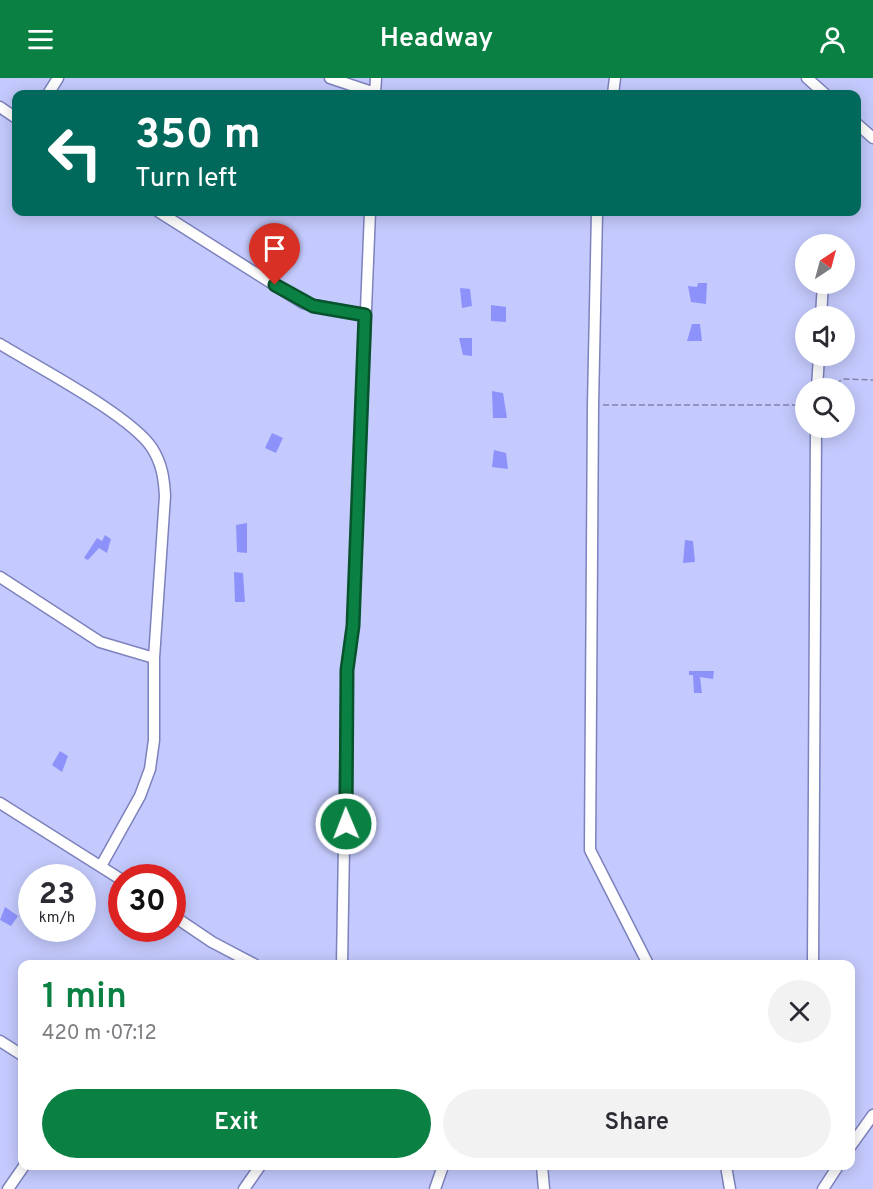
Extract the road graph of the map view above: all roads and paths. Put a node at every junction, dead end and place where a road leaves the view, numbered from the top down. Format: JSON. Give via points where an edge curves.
{"nodes":[{"id":1,"x":330,"y":78,"type":"edge"},
{"id":2,"x":807,"y":78,"type":"edge"},
{"id":3,"x":364,"y":90,"type":"edge"},
{"id":4,"x":820,"y":90,"type":"edge"},
{"id":5,"x":861,"y":127,"type":"edge"},
{"id":6,"x":873,"y":138,"type":"edge"},
{"id":7,"x":165,"y":216,"type":"edge"},
{"id":8,"x":370,"y":216,"type":"edge"},
{"id":9,"x":597,"y":216,"type":"edge"},
{"id":10,"x":365,"y":315,"type":"junction"},
{"id":11,"x":0,"y":344,"type":"edge"},
{"id":12,"x":855,"y":379,"type":"edge"},
{"id":13,"x":873,"y":380,"type":"edge"},
{"id":14,"x":593,"y":405,"type":"junction"},
{"id":15,"x":795,"y":405,"type":"edge"},
{"id":16,"x":816,"y":438,"type":"edge"},
{"id":17,"x":0,"y":577,"type":"edge"},
{"id":18,"x":154,"y":658,"type":"junction"},
{"id":19,"x":0,"y":803,"type":"edge"},
{"id":20,"x":101,"y":866,"type":"junction"},
{"id":21,"x":108,"y":871,"type":"edge"},
{"id":22,"x":186,"y":924,"type":"edge"},
{"id":23,"x":246,"y":960,"type":"edge"},
{"id":24,"x":342,"y":960,"type":"edge"},
{"id":25,"x":646,"y":960,"type":"edge"},
{"id":26,"x":813,"y":960,"type":"edge"},
{"id":27,"x":0,"y":1041,"type":"edge"},
{"id":28,"x":18,"y":1052,"type":"edge"},
{"id":29,"x":873,"y":1115,"type":"edge"},
{"id":30,"x":855,"y":1140,"type":"edge"},
{"id":31,"x":21,"y":1170,"type":"edge"},
{"id":32,"x":257,"y":1170,"type":"edge"},
{"id":33,"x":442,"y":1170,"type":"edge"},
{"id":34,"x":542,"y":1170,"type":"edge"},
{"id":35,"x":727,"y":1170,"type":"edge"},
{"id":36,"x":835,"y":1170,"type":"edge"},
{"id":37,"x":8,"y":1189,"type":"edge"},
{"id":38,"x":244,"y":1189,"type":"edge"},
{"id":39,"x":435,"y":1189,"type":"edge"},
{"id":40,"x":544,"y":1189,"type":"edge"},
{"id":41,"x":730,"y":1189,"type":"edge"},
{"id":42,"x":823,"y":1189,"type":"edge"}],
"edges":[{"from":1,"to":3,"type":"street"},
{"from":2,"to":4,"type":"street"},
{"from":5,"to":6,"type":"street"},
{"from":7,"to":10,"type":"street","via":[[303,303]]},
{"from":8,"to":10,"type":"street"},
{"from":9,"to":14,"type":"street"},
{"from":10,"to":24,"type":"street","via":[[353,626],[347,670]]},
{"from":11,"to":18,"type":"street","via":[[119,419],[151,447],[163,471],[165,496]]},
{"from":12,"to":13,"type":"path"},
{"from":14,"to":15,"type":"path"},
{"from":14,"to":25,"type":"street","via":[[590,850]]},
{"from":16,"to":26,"type":"street"},
{"from":17,"to":18,"type":"street","via":[[100,642]]},
{"from":18,"to":20,"type":"street","via":[[150,769],[140,796]]},
{"from":19,"to":20,"type":"street"},
{"from":20,"to":21,"type":"street"},
{"from":22,"to":23,"type":"street"},
{"from":27,"to":28,"type":"street"},
{"from":29,"to":30,"type":"street"},
{"from":31,"to":37,"type":"street"},
{"from":32,"to":38,"type":"street"},
{"from":33,"to":39,"type":"street"},
{"from":34,"to":40,"type":"street"},
{"from":35,"to":41,"type":"street"},
{"from":36,"to":42,"type":"street"}]}
